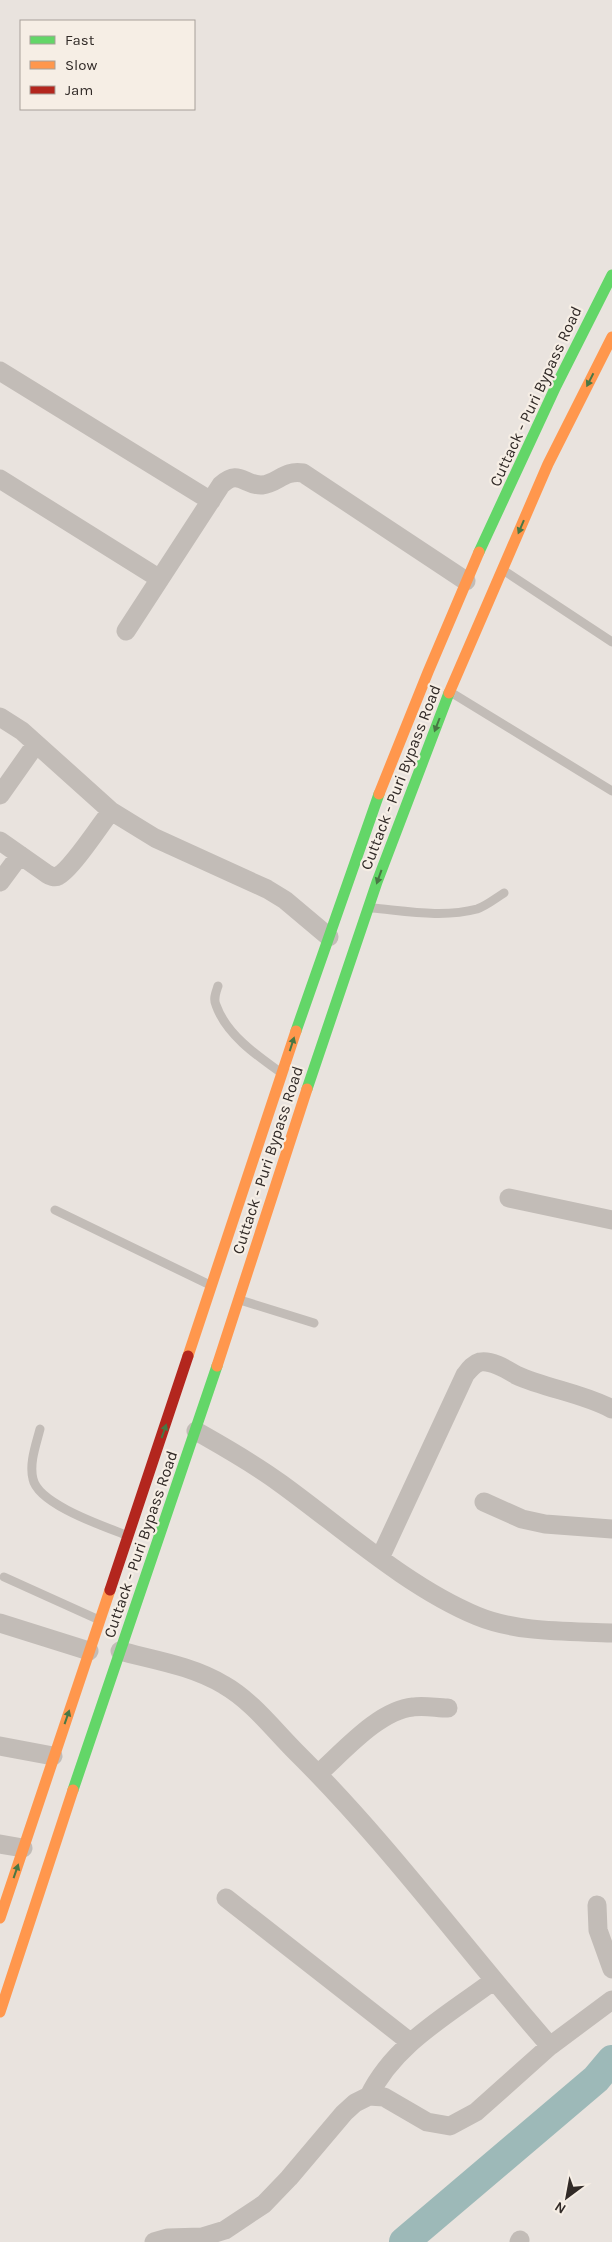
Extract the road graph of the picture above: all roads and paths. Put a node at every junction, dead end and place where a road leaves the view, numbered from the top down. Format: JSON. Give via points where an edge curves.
{"nodes":[{"id":1,"x":612,"y":275,"type":"edge"},
{"id":2,"x":612,"y":337,"type":"edge"},
{"id":3,"x":0,"y":371,"type":"edge"},
{"id":4,"x":0,"y":479,"type":"edge"},
{"id":5,"x":211,"y":501,"type":"junction"},
{"id":6,"x":503,"y":570,"type":"junction"},
{"id":7,"x":160,"y":579,"type":"junction"},
{"id":8,"x":466,"y":581,"type":"junction"},
{"id":9,"x":126,"y":631,"type":"dead end"},
{"id":10,"x":612,"y":642,"type":"edge"},
{"id":11,"x":450,"y":692,"type":"junction"},
{"id":12,"x":0,"y":717,"type":"edge"},
{"id":13,"x":36,"y":744,"type":"junction"},
{"id":14,"x":612,"y":791,"type":"edge"},
{"id":15,"x":0,"y":795,"type":"edge"},
{"id":16,"x":111,"y":811,"type":"junction"},
{"id":17,"x":0,"y":841,"type":"edge"},
{"id":18,"x":20,"y":855,"type":"junction"},
{"id":19,"x":0,"y":882,"type":"edge"},
{"id":20,"x":504,"y":893,"type":"dead end"},
{"id":21,"x":369,"y":907,"type":"junction"},
{"id":22,"x":328,"y":937,"type":"junction"},
{"id":23,"x":218,"y":986,"type":"dead end"},
{"id":24,"x":282,"y":1074,"type":"junction"},
{"id":25,"x":509,"y":1198,"type":"dead end"},
{"id":26,"x":56,"y":1210,"type":"dead end"},
{"id":27,"x":612,"y":1220,"type":"edge"},
{"id":28,"x":212,"y":1286,"type":"junction"},
{"id":29,"x":238,"y":1299,"type":"junction"},
{"id":30,"x":314,"y":1323,"type":"dead end"},
{"id":31,"x":612,"y":1409,"type":"edge"},
{"id":32,"x":40,"y":1430,"type":"dead end"},
{"id":33,"x":196,"y":1431,"type":"junction"},
{"id":34,"x":484,"y":1502,"type":"dead end"},
{"id":35,"x":612,"y":1529,"type":"edge"},
{"id":36,"x":128,"y":1536,"type":"junction"},
{"id":37,"x":380,"y":1558,"type":"junction"},
{"id":38,"x":4,"y":1577,"type":"dead end"},
{"id":39,"x":100,"y":1620,"type":"junction"},
{"id":40,"x":0,"y":1624,"type":"edge"},
{"id":41,"x":612,"y":1633,"type":"edge"},
{"id":42,"x":89,"y":1651,"type":"junction"},
{"id":43,"x":120,"y":1651,"type":"junction"},
{"id":44,"x":448,"y":1708,"type":"dead end"},
{"id":45,"x":0,"y":1746,"type":"edge"},
{"id":46,"x":53,"y":1756,"type":"junction"},
{"id":47,"x":318,"y":1774,"type":"junction"},
{"id":48,"x":0,"y":1844,"type":"edge"},
{"id":49,"x":23,"y":1848,"type":"junction"},
{"id":50,"x":226,"y":1898,"type":"dead end"},
{"id":51,"x":597,"y":1906,"type":"dead end"},
{"id":52,"x":0,"y":1918,"type":"edge"},
{"id":53,"x":612,"y":1969,"type":"edge"},
{"id":54,"x":493,"y":1980,"type":"junction"},
{"id":55,"x":612,"y":2000,"type":"edge"},
{"id":56,"x":0,"y":2012,"type":"edge"},
{"id":57,"x":410,"y":2042,"type":"junction"},
{"id":58,"x":550,"y":2046,"type":"junction"},
{"id":59,"x":369,"y":2096,"type":"junction"},
{"id":60,"x":154,"y":2242,"type":"edge"}],
"edges":[{"from":1,"to":8,"type":"highway","name":"Cuttack - Puri Bypass Road","via":[[576,344]]},
{"from":2,"to":6,"type":"highway","name":"Cuttack - Puri Bypass Road","one_way":true,"via":[[548,464]]},
{"from":3,"to":5,"type":"street"},
{"from":4,"to":7,"type":"street"},
{"from":5,"to":7,"type":"street"},
{"from":5,"to":8,"type":"street","via":[[228,479],[237,477],[258,485],[268,484],[286,473],[302,474]]},
{"from":6,"to":10,"type":"lane"},
{"from":6,"to":11,"type":"highway","name":"Cuttack - Puri Bypass Road"},
{"from":7,"to":9,"type":"street"},
{"from":8,"to":22,"type":"highway","name":"Cuttack - Puri Bypass Road","via":[[404,731]]},
{"from":11,"to":14,"type":"lane"},
{"from":11,"to":21,"type":"highway","name":"Cuttack - Puri Bypass Road","one_way":true},
{"from":12,"to":13,"type":"street"},
{"from":13,"to":15,"type":"street"},
{"from":13,"to":16,"type":"street"},
{"from":16,"to":18,"type":"street","via":[[59,876],[47,874]]},
{"from":16,"to":22,"type":"street","via":[[155,838],[267,888]]},
{"from":17,"to":18,"type":"street"},
{"from":18,"to":19,"type":"street"},
{"from":20,"to":21,"type":"lane","via":[[479,908],[457,912],[426,913]]},
{"from":21,"to":29,"type":"highway","name":"Cuttack - Puri Bypass Road"},
{"from":24,"to":22,"type":"highway","name":"Cuttack - Puri Bypass Road","one_way":true},
{"from":23,"to":24,"type":"lane","via":[[215,1005],[234,1033]]},
{"from":24,"to":28,"type":"highway","name":"Cuttack - Puri Bypass Road"},
{"from":25,"to":27,"type":"street"},
{"from":26,"to":28,"type":"lane"},
{"from":36,"to":28,"type":"highway","name":"Cuttack - Puri Bypass Road","one_way":true},
{"from":29,"to":30,"type":"lane"},
{"from":29,"to":33,"type":"highway","name":"Cuttack - Puri Bypass Road"},
{"from":31,"to":37,"type":"street","via":[[597,1401],[532,1382],[489,1363],[478,1362],[466,1375]]},
{"from":32,"to":36,"type":"lane","via":[[31,1468],[33,1481],[41,1493],[83,1518]]},
{"from":33,"to":37,"type":"street","via":[[246,1459]]},
{"from":33,"to":43,"type":"highway","name":"Cuttack - Puri Bypass Road"},
{"from":34,"to":35,"type":"street","via":[[522,1519],[545,1524]]},
{"from":36,"to":39,"type":"highway","name":"Cuttack - Puri Bypass Road"},
{"from":37,"to":41,"type":"street","via":[[438,1596],[478,1617],[517,1627]]},
{"from":38,"to":39,"type":"lane"},
{"from":39,"to":42,"type":"highway","name":"Cuttack - Puri Bypass Road"},
{"from":40,"to":42,"type":"street"},
{"from":46,"to":42,"type":"highway","name":"Cuttack - Puri Bypass Road","one_way":true},
{"from":43,"to":47,"type":"street","via":[[204,1675],[225,1685],[244,1699]]},
{"from":43,"to":56,"type":"highway","name":"Cuttack - Puri Bypass Road"},
{"from":44,"to":47,"type":"street","via":[[412,1707],[394,1712],[375,1724]]},
{"from":45,"to":46,"type":"street"},
{"from":46,"to":49,"type":"highway","name":"Cuttack - Puri Bypass Road"},
{"from":47,"to":54,"type":"street"},
{"from":48,"to":49,"type":"street"},
{"from":52,"to":49,"type":"highway","name":"Cuttack - Puri Bypass Road","one_way":true},
{"from":50,"to":57,"type":"street"},
{"from":51,"to":53,"type":"street","via":[[598,1930]]},
{"from":54,"to":57,"type":"street"},
{"from":54,"to":58,"type":"street"},
{"from":55,"to":58,"type":"street"},
{"from":57,"to":59,"type":"street","via":[[386,2067]]},
{"from":58,"to":59,"type":"street","via":[[476,2112],[450,2126],[428,2122],[384,2097]]},
{"from":59,"to":60,"type":"street","via":[[344,2113],[264,2204],[225,2230],[202,2237],[168,2238]]}]}
